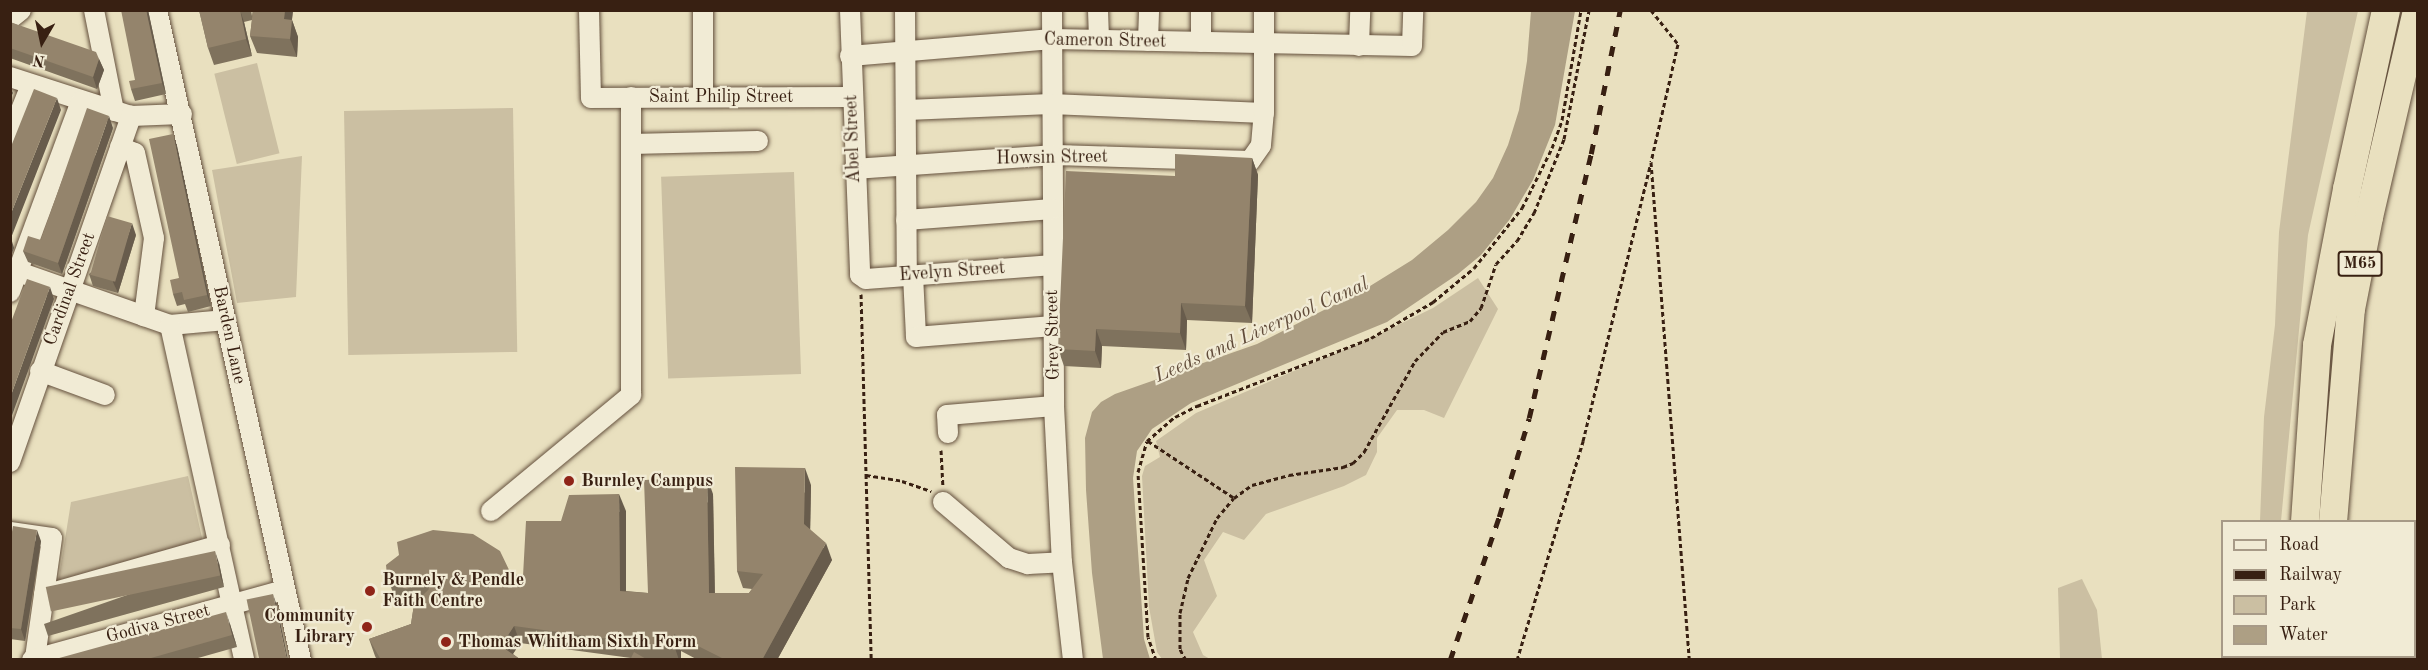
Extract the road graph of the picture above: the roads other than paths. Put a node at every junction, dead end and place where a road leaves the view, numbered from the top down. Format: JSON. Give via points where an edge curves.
{"nodes":[{"id":1,"x":21,"y":10,"type":"edge"},
{"id":2,"x":94,"y":10,"type":"edge"},
{"id":3,"x":157,"y":10,"type":"edge"},
{"id":4,"x":589,"y":10,"type":"edge"},
{"id":5,"x":703,"y":10,"type":"edge"},
{"id":6,"x":850,"y":10,"type":"edge"},
{"id":7,"x":905,"y":10,"type":"edge"},
{"id":8,"x":1052,"y":10,"type":"edge"},
{"id":9,"x":1098,"y":10,"type":"edge"},
{"id":10,"x":1149,"y":10,"type":"edge"},
{"id":11,"x":1201,"y":10,"type":"edge"},
{"id":12,"x":1264,"y":10,"type":"edge"},
{"id":13,"x":1360,"y":10,"type":"edge"},
{"id":14,"x":1413,"y":10,"type":"edge"},
{"id":15,"x":2386,"y":10,"type":"edge"},
{"id":16,"x":2417,"y":10,"type":"edge"},
{"id":17,"x":10,"y":19,"type":"edge"},
{"id":18,"x":10,"y":24,"type":"edge"},
{"id":19,"x":31,"y":32,"type":"edge"},
{"id":20,"x":1052,"y":39,"type":"junction"},
{"id":21,"x":1099,"y":40,"type":"junction"},
{"id":22,"x":1148,"y":41,"type":"junction"},
{"id":23,"x":1201,"y":42,"type":"junction"},
{"id":24,"x":1263,"y":44,"type":"junction"},
{"id":25,"x":1359,"y":46,"type":"junction"},
{"id":26,"x":82,"y":50,"type":"edge"},
{"id":27,"x":905,"y":51,"type":"junction"},
{"id":28,"x":850,"y":56,"type":"junction"},
{"id":29,"x":103,"y":57,"type":"junction"},
{"id":30,"x":10,"y":77,"type":"edge"},
{"id":31,"x":31,"y":85,"type":"junction"},
{"id":32,"x":631,"y":97,"type":"junction"},
{"id":33,"x":851,"y":97,"type":"junction"},
{"id":34,"x":703,"y":98,"type":"junction"},
{"id":35,"x":81,"y":101,"type":"junction"},
{"id":36,"x":1051,"y":104,"type":"junction"},
{"id":37,"x":907,"y":110,"type":"junction"},
{"id":38,"x":1264,"y":113,"type":"junction"},
{"id":39,"x":122,"y":114,"type":"junction"},
{"id":40,"x":182,"y":114,"type":"junction"},
{"id":41,"x":10,"y":137,"type":"edge"},
{"id":42,"x":758,"y":141,"type":"dead end"},
{"id":43,"x":631,"y":144,"type":"junction"},
{"id":44,"x":120,"y":147,"type":"junction"},
{"id":45,"x":1053,"y":155,"type":"junction"},
{"id":46,"x":906,"y":165,"type":"junction"},
{"id":47,"x":854,"y":169,"type":"junction"},
{"id":48,"x":1053,"y":209,"type":"junction"},
{"id":49,"x":906,"y":220,"type":"junction"},
{"id":50,"x":1053,"y":265,"type":"junction"},
{"id":51,"x":14,"y":271,"type":"edge"},
{"id":52,"x":861,"y":272,"type":"joint"},
{"id":53,"x":910,"y":275,"type":"junction"},
{"id":54,"x":70,"y":291,"type":"junction"},
{"id":55,"x":10,"y":292,"type":"edge"},
{"id":56,"x":144,"y":316,"type":"junction"},
{"id":57,"x":226,"y":320,"type":"junction"},
{"id":58,"x":170,"y":325,"type":"junction"},
{"id":59,"x":1053,"y":326,"type":"junction"},
{"id":60,"x":40,"y":371,"type":"junction"},
{"id":61,"x":105,"y":395,"type":"dead end"},
{"id":62,"x":1054,"y":406,"type":"junction"},
{"id":63,"x":948,"y":433,"type":"road end"},
{"id":64,"x":11,"y":460,"type":"edge"},
{"id":65,"x":943,"y":502,"type":"road end"},
{"id":66,"x":491,"y":511,"type":"dead end"},
{"id":67,"x":2305,"y":520,"type":"edge"},
{"id":68,"x":2333,"y":520,"type":"edge"},
{"id":69,"x":10,"y":532,"type":"edge"},
{"id":70,"x":219,"y":545,"type":"junction"},
{"id":71,"x":1062,"y":562,"type":"junction"},
{"id":72,"x":284,"y":590,"type":"junction"},
{"id":73,"x":45,"y":595,"type":"junction"},
{"id":74,"x":232,"y":604,"type":"junction"},
{"id":75,"x":33,"y":659,"type":"edge"},
{"id":76,"x":244,"y":660,"type":"edge"},
{"id":77,"x":301,"y":660,"type":"edge"},
{"id":78,"x":1072,"y":660,"type":"edge"}],
"edges":[{"from":1,"to":17,"type":"street"},
{"from":2,"to":29,"type":"street"},
{"from":3,"to":40,"type":"street","name":"Barden Lane"},
{"from":4,"to":32,"type":"street","name":"Saint Philip Street","via":[[591,98]]},
{"from":5,"to":34,"type":"street"},
{"from":6,"to":28,"type":"street","name":"Abel Street"},
{"from":7,"to":27,"type":"street"},
{"from":8,"to":20,"type":"street","name":"Grey Street"},
{"from":9,"to":21,"type":"street"},
{"from":10,"to":22,"type":"street"},
{"from":11,"to":23,"type":"street"},
{"from":12,"to":24,"type":"street"},
{"from":13,"to":25,"type":"street"},
{"from":14,"to":25,"type":"street","name":"Cameron Street","via":[[1412,46]]},
{"from":15,"to":67,"type":"highway","number":"M65","via":[[2317,345]]},
{"from":16,"to":68,"type":"highway","number":"M65","via":[[2351,309]]},
{"from":18,"to":19,"type":"street"},
{"from":20,"to":21,"type":"street","name":"Cameron Street"},
{"from":20,"to":27,"type":"street","name":"Cameron Street"},
{"from":20,"to":36,"type":"street","name":"Grey Street"},
{"from":21,"to":22,"type":"street","name":"Cameron Street"},
{"from":22,"to":23,"type":"street","name":"Cameron Street"},
{"from":23,"to":24,"type":"street","name":"Cameron Street"},
{"from":24,"to":25,"type":"street","name":"Cameron Street"},
{"from":24,"to":38,"type":"street"},
{"from":26,"to":29,"type":"street"},
{"from":27,"to":28,"type":"street","name":"Cameron Street"},
{"from":27,"to":37,"type":"street"},
{"from":28,"to":33,"type":"street","name":"Abel Street"},
{"from":29,"to":39,"type":"street"},
{"from":30,"to":31,"type":"street"},
{"from":31,"to":35,"type":"street"},
{"from":31,"to":41,"type":"street"},
{"from":32,"to":34,"type":"street","name":"Saint Philip Street"},
{"from":32,"to":43,"type":"street"},
{"from":33,"to":34,"type":"street","name":"Saint Philip Street"},
{"from":33,"to":47,"type":"street","name":"Abel Street"},
{"from":35,"to":39,"type":"street"},
{"from":35,"to":51,"type":"street"},
{"from":36,"to":37,"type":"street"},
{"from":36,"to":38,"type":"street"},
{"from":36,"to":45,"type":"street","name":"Grey Street"},
{"from":37,"to":46,"type":"street"},
{"from":38,"to":45,"type":"street","name":"Howsin Street","via":[[1261,145],[1250,161]]},
{"from":39,"to":40,"type":"street"},
{"from":39,"to":44,"type":"street","name":"Cardinal Street"},
{"from":40,"to":57,"type":"street","name":"Barden Lane"},
{"from":42,"to":43,"type":"street"},
{"from":43,"to":66,"type":"street","via":[[631,395]]},
{"from":44,"to":54,"type":"street","name":"Cardinal Street"},
{"from":44,"to":56,"type":"street","via":[[135,153],[154,238]]},
{"from":45,"to":46,"type":"street","name":"Howsin Street"},
{"from":45,"to":48,"type":"street","name":"Grey Street"},
{"from":46,"to":47,"type":"street","name":"Howsin Street"},
{"from":46,"to":49,"type":"street"},
{"from":47,"to":52,"type":"street","name":"Abel Street"},
{"from":48,"to":49,"type":"street"},
{"from":48,"to":50,"type":"street","name":"Grey Street"},
{"from":49,"to":53,"type":"street"},
{"from":50,"to":53,"type":"street","name":"Evelyn Street"},
{"from":50,"to":59,"type":"street","name":"Grey Street"},
{"from":51,"to":54,"type":"street"},
{"from":51,"to":55,"type":"street"},
{"from":52,"to":53,"type":"street","name":"Evelyn Street","via":[[866,279]]},
{"from":53,"to":59,"type":"street","via":[[916,337]]},
{"from":54,"to":56,"type":"street"},
{"from":54,"to":60,"type":"street","name":"Cardinal Street"},
{"from":56,"to":58,"type":"street"},
{"from":57,"to":58,"type":"street"},
{"from":57,"to":72,"type":"street","name":"Barden Lane"},
{"from":58,"to":70,"type":"street"},
{"from":59,"to":62,"type":"street","name":"Grey Street"},
{"from":60,"to":61,"type":"street"},
{"from":60,"to":64,"type":"street","name":"Cardinal Street"},
{"from":62,"to":63,"type":"street","via":[[946,416]]},
{"from":62,"to":71,"type":"street","name":"Grey Street"},
{"from":65,"to":71,"type":"street","via":[[1009,558],[1028,564]]},
{"from":69,"to":73,"type":"street","via":[[52,538]]},
{"from":70,"to":73,"type":"street"},
{"from":70,"to":74,"type":"street"},
{"from":71,"to":78,"type":"street","name":"Grey Street"},
{"from":72,"to":74,"type":"street","name":"Godiva Street"},
{"from":72,"to":77,"type":"street","name":"Barden Lane"},
{"from":73,"to":75,"type":"street"},
{"from":74,"to":75,"type":"street","name":"Godiva Street"},
{"from":74,"to":76,"type":"street"}]}
